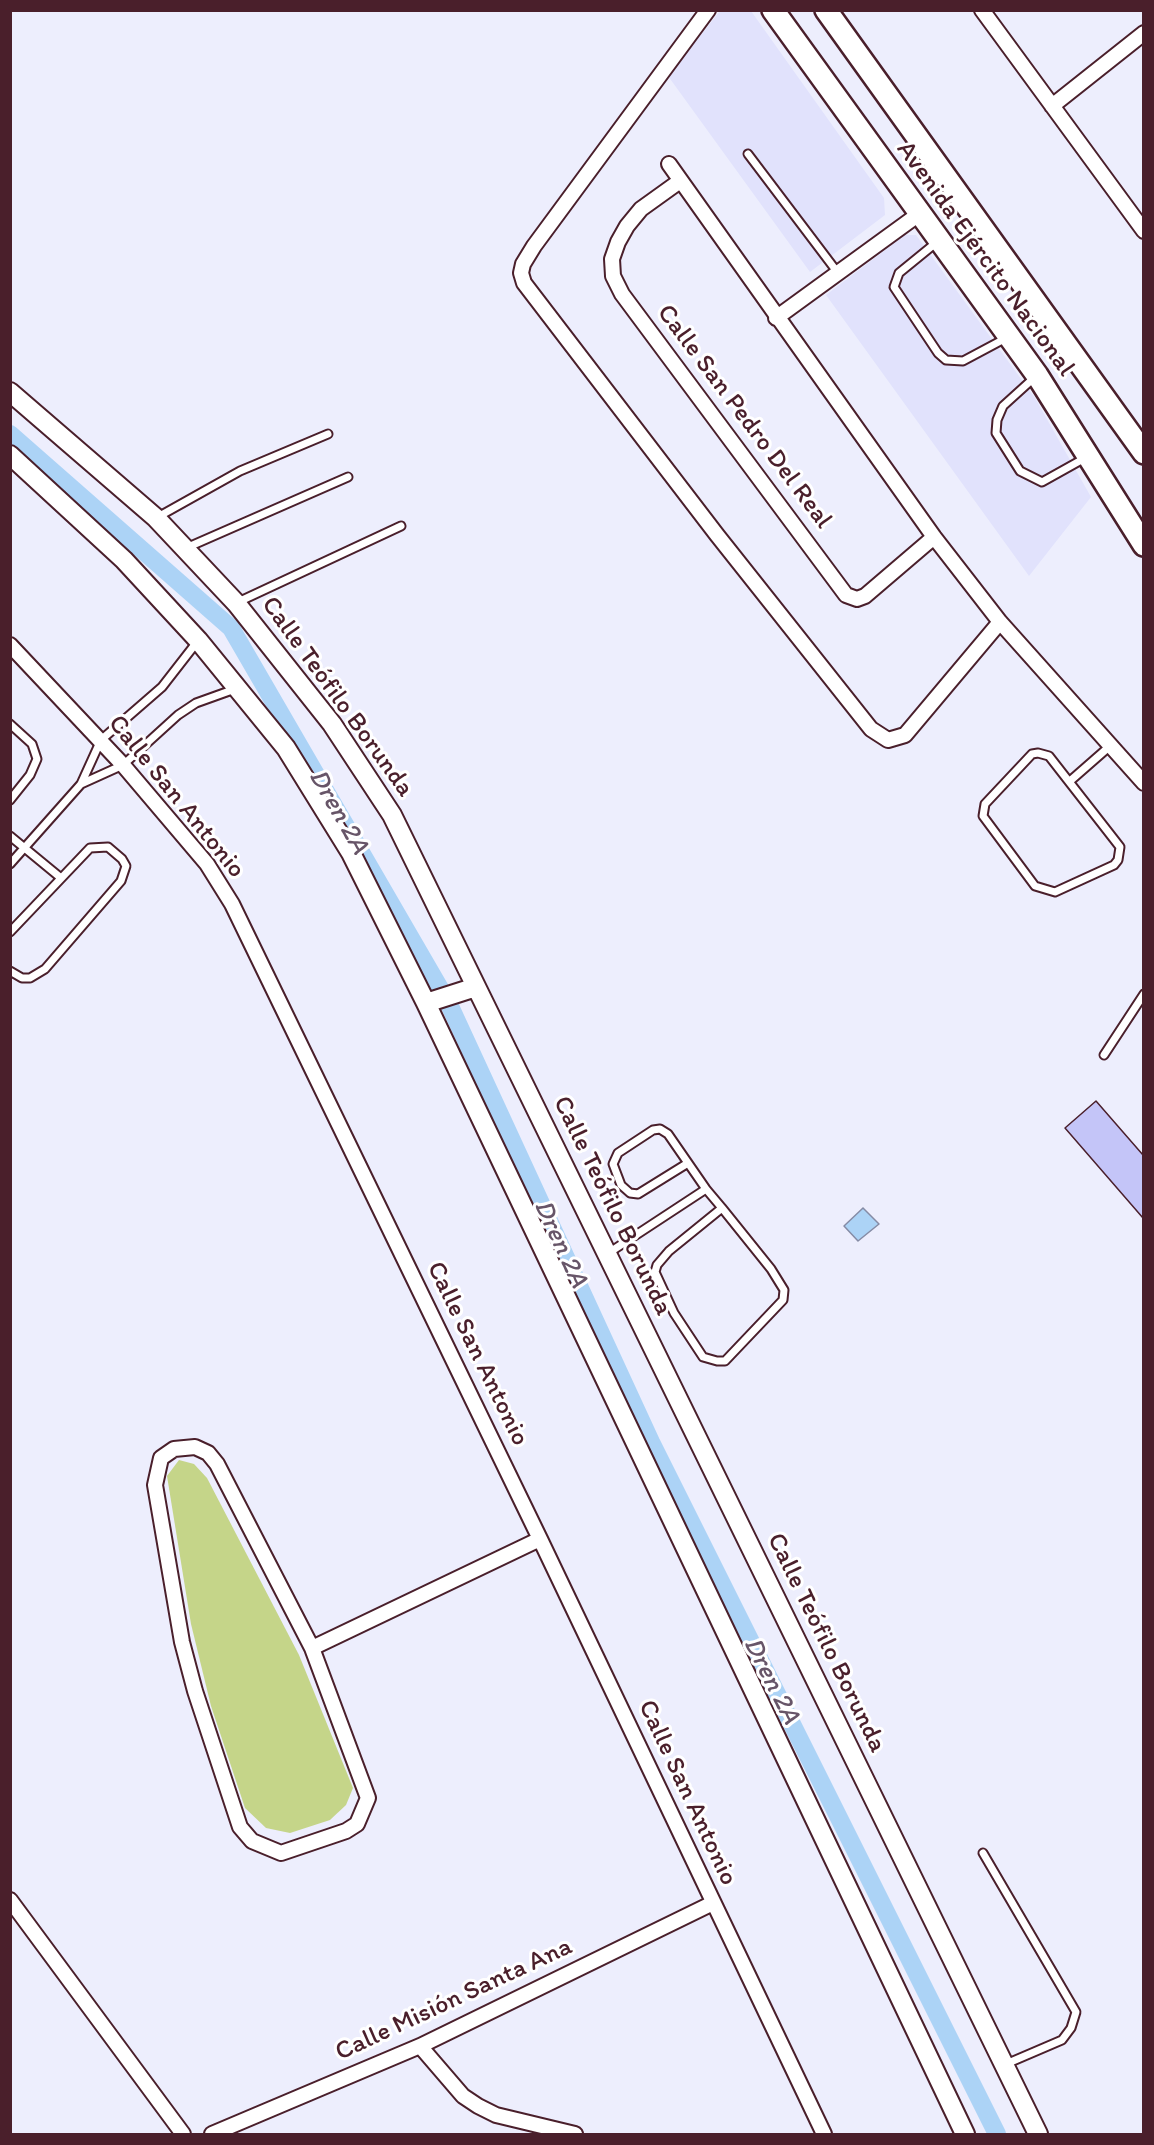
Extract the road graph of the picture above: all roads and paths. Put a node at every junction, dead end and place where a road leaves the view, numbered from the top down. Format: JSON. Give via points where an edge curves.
{"nodes":[{"id":1,"x":708,"y":10,"type":"edge"},
{"id":2,"x":773,"y":10,"type":"edge"},
{"id":3,"x":826,"y":10,"type":"edge"},
{"id":4,"x":982,"y":10,"type":"edge"},
{"id":5,"x":1143,"y":33,"type":"edge"},
{"id":6,"x":1052,"y":106,"type":"junction"},
{"id":7,"x":748,"y":154,"type":"dead end"},
{"id":8,"x":669,"y":164,"type":"dead end"},
{"id":9,"x":680,"y":181,"type":"junction"},
{"id":10,"x":919,"y":214,"type":"junction"},
{"id":11,"x":1143,"y":231,"type":"edge"},
{"id":12,"x":939,"y":240,"type":"junction"},
{"id":13,"x":838,"y":273,"type":"junction"},
{"id":14,"x":776,"y":318,"type":"junction"},
{"id":15,"x":1009,"y":337,"type":"junction"},
{"id":16,"x":1037,"y":375,"type":"junction"},
{"id":17,"x":10,"y":392,"type":"edge"},
{"id":18,"x":328,"y":434,"type":"dead end"},
{"id":19,"x":1143,"y":453,"type":"edge"},
{"id":20,"x":10,"y":455,"type":"edge"},
{"id":21,"x":1089,"y":455,"type":"junction"},
{"id":22,"x":348,"y":477,"type":"dead end"},
{"id":23,"x":156,"y":518,"type":"junction"},
{"id":24,"x":402,"y":526,"type":"dead end"},
{"id":25,"x":934,"y":537,"type":"junction"},
{"id":26,"x":1143,"y":544,"type":"edge"},
{"id":27,"x":186,"y":548,"type":"junction"},
{"id":28,"x":236,"y":603,"type":"junction"},
{"id":29,"x":1000,"y":622,"type":"junction"},
{"id":30,"x":198,"y":640,"type":"junction"},
{"id":31,"x":10,"y":645,"type":"edge"},
{"id":32,"x":237,"y":688,"type":"junction"},
{"id":33,"x":10,"y":724,"type":"edge"},
{"id":34,"x":101,"y":741,"type":"junction"},
{"id":35,"x":1110,"y":746,"type":"junction"},
{"id":36,"x":123,"y":765,"type":"junction"},
{"id":37,"x":1070,"y":781,"type":"junction"},
{"id":38,"x":1143,"y":783,"type":"edge"},
{"id":39,"x":81,"y":784,"type":"junction"},
{"id":40,"x":10,"y":800,"type":"edge"},
{"id":41,"x":10,"y":836,"type":"edge"},
{"id":42,"x":25,"y":848,"type":"junction"},
{"id":43,"x":10,"y":864,"type":"edge"},
{"id":44,"x":61,"y":878,"type":"junction"},
{"id":45,"x":10,"y":932,"type":"edge"},
{"id":46,"x":10,"y":971,"type":"edge"},
{"id":47,"x":470,"y":989,"type":"junction"},
{"id":48,"x":1143,"y":994,"type":"edge"},
{"id":49,"x":431,"y":1002,"type":"junction"},
{"id":50,"x":1104,"y":1054,"type":"dead end"},
{"id":51,"x":688,"y":1162,"type":"junction"},
{"id":52,"x":706,"y":1189,"type":"junction"},
{"id":53,"x":722,"y":1208,"type":"junction"},
{"id":54,"x":607,"y":1254,"type":"junction"},
{"id":55,"x":540,"y":1539,"type":"junction"},
{"id":56,"x":312,"y":1648,"type":"junction"},
{"id":57,"x":983,"y":1854,"type":"dead end"},
{"id":58,"x":10,"y":1899,"type":"edge"},
{"id":59,"x":713,"y":1903,"type":"junction"},
{"id":60,"x":420,"y":2046,"type":"junction"},
{"id":61,"x":1003,"y":2065,"type":"junction"},
{"id":62,"x":183,"y":2134,"type":"edge"},
{"id":63,"x":212,"y":2134,"type":"edge"},
{"id":64,"x":575,"y":2134,"type":"edge"},
{"id":65,"x":824,"y":2134,"type":"edge"},
{"id":66,"x":965,"y":2134,"type":"edge"},
{"id":67,"x":1038,"y":2134,"type":"edge"}],
"edges":[{"from":1,"to":29,"type":"street","via":[[534,246],[523,264],[524,283],[871,729],[888,740],[905,735]]},
{"from":2,"to":10,"type":"main road","name":"Avenida Ejército Nacional"},
{"from":3,"to":19,"type":"main road","name":"Avenida Ejército Nacional"},
{"from":4,"to":6,"type":"street"},
{"from":5,"to":6,"type":"street"},
{"from":6,"to":11,"type":"street"},
{"from":7,"to":13,"type":"lane"},
{"from":8,"to":9,"type":"street"},
{"from":9,"to":14,"type":"street"},
{"from":9,"to":25,"type":"street","name":"Calle San Pedro Del Real","via":[[641,209],[618,242],[612,259],[613,276],[622,294],[846,595],[857,599],[865,596]]},
{"from":10,"to":12,"type":"main road","name":"Avenida Ejército Nacional"},
{"from":10,"to":13,"type":"street"},
{"from":12,"to":15,"type":"main road","name":"Avenida Ejército Nacional"},
{"from":12,"to":15,"type":"lane","via":[[899,273],[894,287],[938,352],[946,360],[963,362]]},
{"from":13,"to":14,"type":"street"},
{"from":14,"to":25,"type":"street"},
{"from":15,"to":16,"type":"main road","name":"Avenida Ejército Nacional"},
{"from":16,"to":21,"type":"main road","name":"Avenida Ejército Nacional"},
{"from":16,"to":21,"type":"lane","via":[[1004,406],[997,420],[996,433],[1014,462],[1020,471],[1042,482]]},
{"from":17,"to":23,"type":"main road","name":"Calle Teófilo Borunda"},
{"from":18,"to":23,"type":"lane","via":[[240,471]]},
{"from":20,"to":30,"type":"main road","via":[[124,560]]},
{"from":21,"to":26,"type":"main road","name":"Avenida Ejército Nacional"},
{"from":22,"to":27,"type":"lane"},
{"from":23,"to":27,"type":"main road","name":"Calle Teófilo Borunda"},
{"from":24,"to":28,"type":"lane"},
{"from":25,"to":29,"type":"street"},
{"from":27,"to":28,"type":"main road","name":"Calle Teófilo Borunda"},
{"from":28,"to":47,"type":"main road","name":"Calle Teófilo Borunda","via":[[296,675],[374,785],[419,867]]},
{"from":29,"to":35,"type":"street"},
{"from":30,"to":32,"type":"main road"},
{"from":30,"to":34,"type":"lane","via":[[162,687]]},
{"from":31,"to":34,"type":"street","name":"Calle San Antonio"},
{"from":32,"to":36,"type":"lane","via":[[196,703],[178,715]]},
{"from":32,"to":49,"type":"main road","via":[[286,748],[329,815]]},
{"from":33,"to":40,"type":"lane","via":[[32,744],[38,759]]},
{"from":34,"to":36,"type":"street","name":"Calle San Antonio"},
{"from":34,"to":39,"type":"lane"},
{"from":35,"to":37,"type":"lane"},
{"from":35,"to":38,"type":"street"},
{"from":36,"to":39,"type":"lane"},
{"from":36,"to":55,"type":"street","name":"Calle San Antonio","via":[[207,864],[232,904]]},
{"from":37,"to":37,"type":"lane","via":[[1048,756],[1032,754],[983,809],[989,827],[1041,890],[1055,892],[1114,865],[1120,854],[1112,835]]},
{"from":39,"to":42,"type":"lane"},
{"from":41,"to":42,"type":"lane"},
{"from":42,"to":43,"type":"lane"},
{"from":42,"to":44,"type":"lane"},
{"from":44,"to":45,"type":"lane"},
{"from":44,"to":46,"type":"lane","via":[[90,848],[98,846],[116,852],[126,866],[121,881],[45,969],[30,978]]},
{"from":47,"to":49,"type":"main road"},
{"from":47,"to":54,"type":"main road","name":"Calle Teófilo Borunda"},
{"from":48,"to":50,"type":"lane"},
{"from":49,"to":66,"type":"main road"},
{"from":51,"to":51,"type":"lane","via":[[638,1194],[621,1185],[614,1164],[618,1153],[652,1130],[660,1129]]},
{"from":51,"to":52,"type":"lane"},
{"from":52,"to":53,"type":"lane"},
{"from":52,"to":54,"type":"lane"},
{"from":53,"to":53,"type":"lane","via":[[771,1269],[784,1296],[724,1360],[717,1361],[703,1357],[674,1313],[655,1272],[661,1258]]},
{"from":54,"to":61,"type":"main road","name":"Calle Teófilo Borunda"},
{"from":55,"to":56,"type":"street"},
{"from":55,"to":59,"type":"street","name":"Calle San Antonio"},
{"from":56,"to":56,"type":"street","via":[[368,1797],[357,1824],[281,1853],[252,1841],[240,1827],[195,1691],[182,1642],[158,1506],[155,1485],[161,1458],[174,1449],[195,1447],[208,1453],[227,1482]]},
{"from":57,"to":61,"type":"lane","via":[[1076,2012],[1062,2040]]},
{"from":58,"to":62,"type":"street"},
{"from":59,"to":60,"type":"street","name":"Calle Misión Santa Ana"},
{"from":59,"to":65,"type":"street","name":"Calle San Antonio"},
{"from":60,"to":63,"type":"street","name":"Calle Misión Santa Ana"},
{"from":60,"to":64,"type":"street","via":[[463,2096],[478,2106],[496,2115]]},
{"from":61,"to":67,"type":"main road","name":"Calle Teófilo Borunda"}]}
